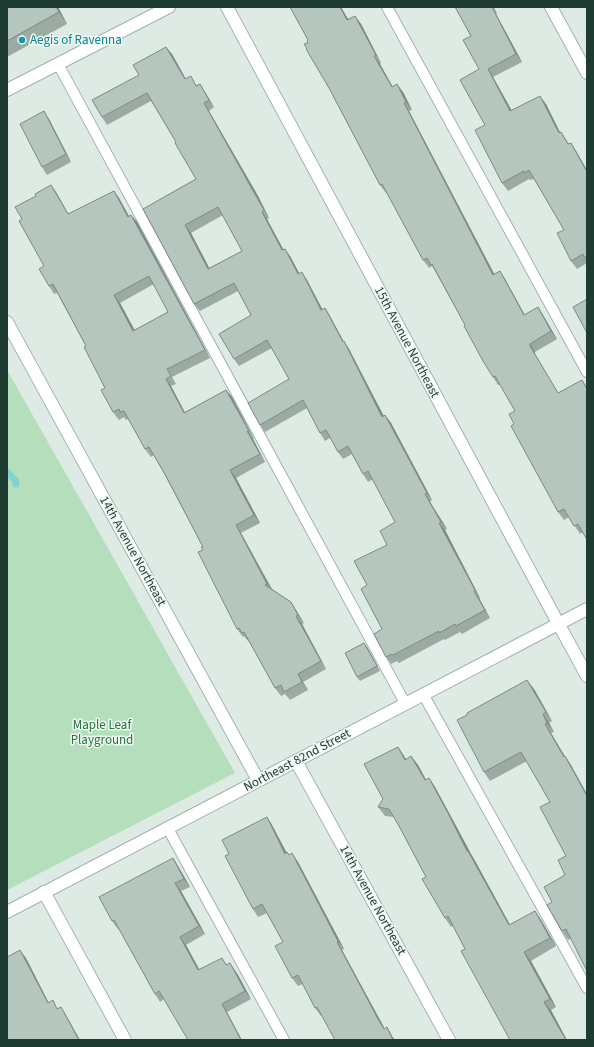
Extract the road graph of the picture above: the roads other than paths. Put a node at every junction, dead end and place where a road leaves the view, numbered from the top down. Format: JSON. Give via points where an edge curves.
{"nodes":[{"id":1,"x":169,"y":7,"type":"edge"},
{"id":2,"x":227,"y":7,"type":"edge"},
{"id":3,"x":387,"y":7,"type":"edge"},
{"id":4,"x":551,"y":7,"type":"edge"},
{"id":5,"x":58,"y":64,"type":"junction"},
{"id":6,"x":587,"y":73,"type":"edge"},
{"id":7,"x":7,"y":90,"type":"edge"},
{"id":8,"x":7,"y":322,"type":"edge"},
{"id":9,"x":587,"y":372,"type":"edge"},
{"id":10,"x":587,"y":609,"type":"edge"},
{"id":11,"x":558,"y":623,"type":"junction"},
{"id":12,"x":587,"y":676,"type":"edge"},
{"id":13,"x":423,"y":694,"type":"junction"},
{"id":14,"x":405,"y":703,"type":"junction"},
{"id":15,"x":296,"y":761,"type":"junction"},
{"id":16,"x":258,"y":780,"type":"junction"},
{"id":17,"x":167,"y":827,"type":"junction"},
{"id":18,"x":44,"y":892,"type":"junction"},
{"id":19,"x":7,"y":912,"type":"edge"},
{"id":20,"x":587,"y":988,"type":"edge"},
{"id":21,"x":125,"y":1040,"type":"edge"},
{"id":22,"x":284,"y":1040,"type":"edge"},
{"id":23,"x":449,"y":1040,"type":"edge"}],
"edges":[{"from":1,"to":5,"type":"street"},
{"from":2,"to":11,"type":"street","name":"15th Avenue Northeast"},
{"from":3,"to":9,"type":"lane"},
{"from":4,"to":6,"type":"street"},
{"from":5,"to":7,"type":"street"},
{"from":5,"to":14,"type":"lane"},
{"from":8,"to":16,"type":"street","name":"14th Avenue Northeast"},
{"from":10,"to":11,"type":"street","name":"Northeast 82nd Street"},
{"from":11,"to":12,"type":"street","name":"15th Avenue Northeast"},
{"from":11,"to":13,"type":"street","name":"Northeast 82nd Street"},
{"from":13,"to":14,"type":"street","name":"Northeast 82nd Street"},
{"from":13,"to":20,"type":"lane"},
{"from":14,"to":15,"type":"street","name":"Northeast 82nd Street"},
{"from":15,"to":16,"type":"street","name":"Northeast 82nd Street"},
{"from":15,"to":23,"type":"street","name":"14th Avenue Northeast"},
{"from":16,"to":17,"type":"street","name":"Northeast 82nd Street"},
{"from":17,"to":18,"type":"street","name":"Northeast 82nd Street"},
{"from":17,"to":22,"type":"lane"},
{"from":18,"to":19,"type":"street","name":"Northeast 82nd Street"},
{"from":18,"to":21,"type":"street"}]}
